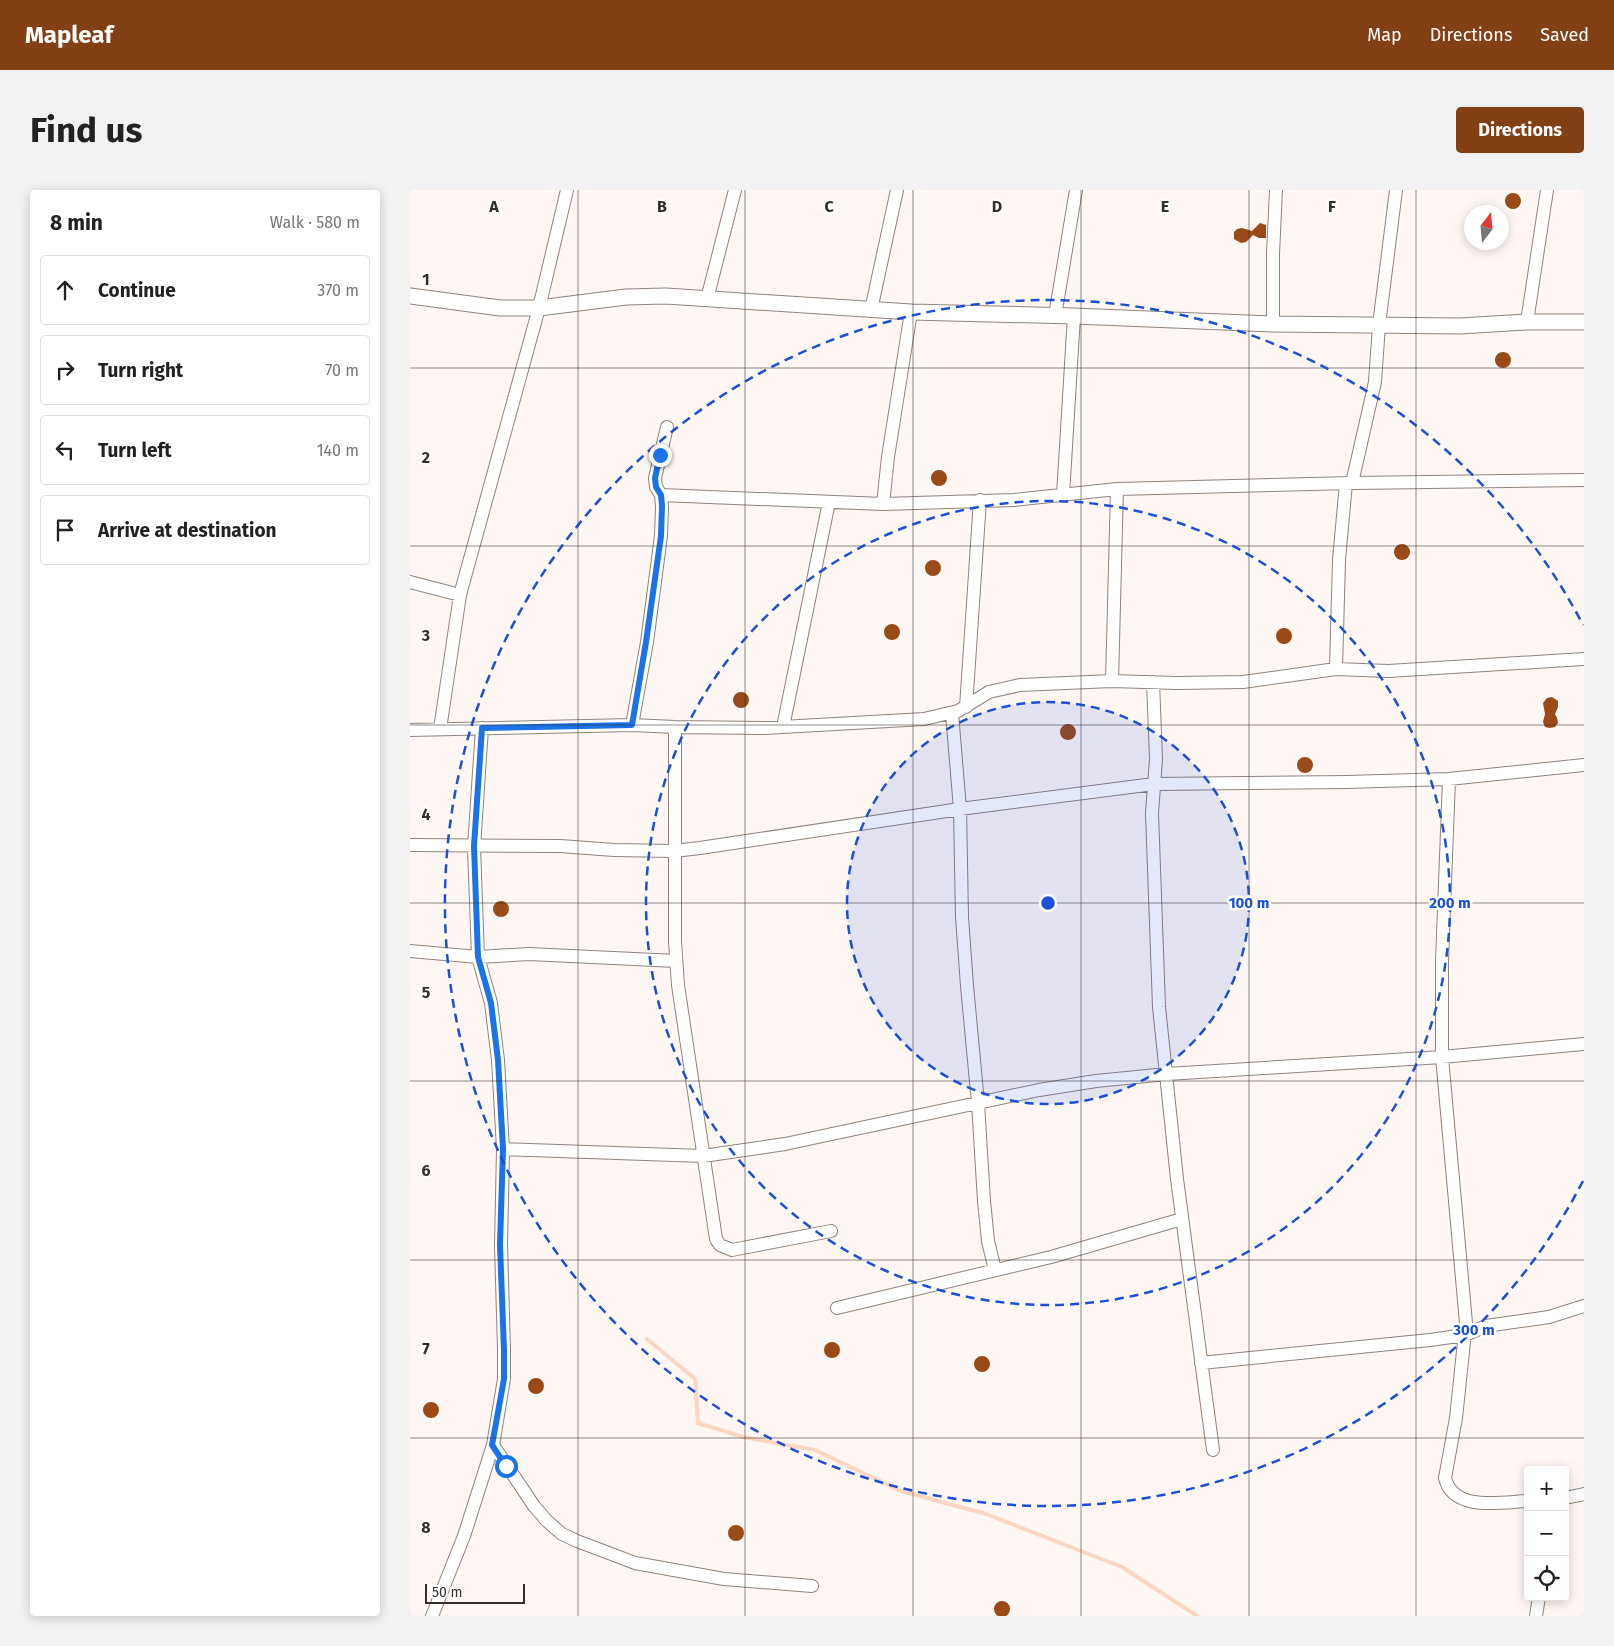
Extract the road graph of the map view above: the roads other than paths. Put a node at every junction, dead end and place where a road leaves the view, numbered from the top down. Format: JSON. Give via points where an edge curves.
{"nodes":[{"id":1,"x":567,"y":190,"type":"edge"},
{"id":2,"x":736,"y":190,"type":"edge"},
{"id":3,"x":896,"y":190,"type":"edge"},
{"id":4,"x":1076,"y":190,"type":"edge"},
{"id":5,"x":1276,"y":190,"type":"edge"},
{"id":6,"x":1396,"y":190,"type":"edge"},
{"id":7,"x":1547,"y":190,"type":"edge"},
{"id":8,"x":410,"y":296,"type":"edge"},
{"id":9,"x":707,"y":299,"type":"junction"},
{"id":10,"x":539,"y":308,"type":"junction"},
{"id":11,"x":871,"y":310,"type":"junction"},
{"id":12,"x":911,"y":312,"type":"junction"},
{"id":13,"x":1055,"y":316,"type":"junction"},
{"id":14,"x":1074,"y":316,"type":"junction"},
{"id":15,"x":1527,"y":322,"type":"junction"},
{"id":16,"x":1584,"y":322,"type":"edge"},
{"id":17,"x":1273,"y":324,"type":"junction"},
{"id":18,"x":1379,"y":325,"type":"junction"},
{"id":19,"x":667,"y":428,"type":"dead end"},
{"id":20,"x":1584,"y":480,"type":"edge"},
{"id":21,"x":1349,"y":483,"type":"junction"},
{"id":22,"x":1117,"y":489,"type":"junction"},
{"id":23,"x":661,"y":495,"type":"junction"},
{"id":24,"x":1063,"y":495,"type":"junction"},
{"id":25,"x":980,"y":500,"type":"junction"},
{"id":26,"x":829,"y":502,"type":"junction"},
{"id":27,"x":883,"y":504,"type":"junction"},
{"id":28,"x":410,"y":582,"type":"edge"},
{"id":29,"x":460,"y":594,"type":"junction"},
{"id":30,"x":1584,"y":659,"type":"edge"},
{"id":31,"x":1336,"y":669,"type":"junction"},
{"id":32,"x":1112,"y":680,"type":"junction"},
{"id":33,"x":1153,"y":682,"type":"junction"},
{"id":34,"x":966,"y":707,"type":"junction"},
{"id":35,"x":952,"y":713,"type":"junction"},
{"id":36,"x":632,"y":725,"type":"junction"},
{"id":37,"x":675,"y":727,"type":"junction"},
{"id":38,"x":783,"y":727,"type":"junction"},
{"id":39,"x":482,"y":728,"type":"junction"},
{"id":40,"x":440,"y":729,"type":"junction"},
{"id":41,"x":410,"y":730,"type":"edge"},
{"id":42,"x":1584,"y":765,"type":"edge"},
{"id":43,"x":1449,"y":779,"type":"junction"},
{"id":44,"x":1154,"y":784,"type":"junction"},
{"id":45,"x":960,"y":809,"type":"junction"},
{"id":46,"x":410,"y":845,"type":"edge"},
{"id":47,"x":474,"y":846,"type":"junction"},
{"id":48,"x":674,"y":850,"type":"junction"},
{"id":49,"x":410,"y":951,"type":"edge"},
{"id":50,"x":478,"y":957,"type":"junction"},
{"id":51,"x":676,"y":961,"type":"junction"},
{"id":52,"x":1584,"y":1044,"type":"edge"},
{"id":53,"x":1442,"y":1057,"type":"junction"},
{"id":54,"x":1167,"y":1074,"type":"junction"},
{"id":55,"x":978,"y":1103,"type":"junction"},
{"id":56,"x":503,"y":1149,"type":"junction"},
{"id":57,"x":703,"y":1156,"type":"junction"},
{"id":58,"x":1182,"y":1219,"type":"junction"},
{"id":59,"x":831,"y":1231,"type":"dead end"},
{"id":60,"x":995,"y":1270,"type":"junction"},
{"id":61,"x":1584,"y":1306,"type":"edge"},
{"id":62,"x":836,"y":1308,"type":"dead end"},
{"id":63,"x":1465,"y":1335,"type":"junction"},
{"id":64,"x":1201,"y":1363,"type":"junction"},
{"id":65,"x":492,"y":1445,"type":"junction"},
{"id":66,"x":1213,"y":1450,"type":"dead end"},
{"id":67,"x":1584,"y":1494,"type":"edge"},
{"id":68,"x":1569,"y":1497,"type":"edge"},
{"id":69,"x":1524,"y":1501,"type":"edge"},
{"id":70,"x":812,"y":1586,"type":"dead end"},
{"id":71,"x":1538,"y":1601,"type":"edge"},
{"id":72,"x":432,"y":1616,"type":"edge"},
{"id":73,"x":1536,"y":1616,"type":"edge"}],
"edges":[{"from":1,"to":10,"type":"street"},
{"from":2,"to":9,"type":"street"},
{"from":3,"to":11,"type":"street"},
{"from":4,"to":13,"type":"street"},
{"from":5,"to":17,"type":"street"},
{"from":6,"to":18,"type":"street"},
{"from":7,"to":15,"type":"street"},
{"from":8,"to":10,"type":"street","via":[[500,308]]},
{"from":9,"to":10,"type":"street","via":[[626,297]]},
{"from":9,"to":11,"type":"street"},
{"from":10,"to":29,"type":"street"},
{"from":11,"to":12,"type":"street"},
{"from":12,"to":13,"type":"street"},
{"from":12,"to":27,"type":"street"},
{"from":13,"to":14,"type":"street"},
{"from":14,"to":17,"type":"street"},
{"from":14,"to":24,"type":"street"},
{"from":15,"to":16,"type":"street"},
{"from":15,"to":18,"type":"street","via":[[1460,326]]},
{"from":17,"to":18,"type":"street"},
{"from":18,"to":21,"type":"street","via":[[1375,382]]},
{"from":19,"to":23,"type":"street","via":[[655,478]]},
{"from":20,"to":21,"type":"street"},
{"from":21,"to":22,"type":"street"},
{"from":21,"to":31,"type":"street","via":[[1339,560]]},
{"from":22,"to":24,"type":"street"},
{"from":22,"to":32,"type":"street"},
{"from":23,"to":26,"type":"street"},
{"from":23,"to":36,"type":"street","via":[[661,536],[655,587]]},
{"from":24,"to":25,"type":"street"},
{"from":25,"to":27,"type":"street"},
{"from":25,"to":34,"type":"street"},
{"from":26,"to":27,"type":"street"},
{"from":26,"to":38,"type":"street"},
{"from":28,"to":29,"type":"street"},
{"from":29,"to":40,"type":"street"},
{"from":30,"to":31,"type":"street","via":[[1388,670]]},
{"from":31,"to":33,"type":"street","via":[[1243,682]]},
{"from":32,"to":33,"type":"street"},
{"from":32,"to":34,"type":"street","via":[[1020,685],[989,692]]},
{"from":33,"to":44,"type":"street"},
{"from":34,"to":35,"type":"street"},
{"from":35,"to":38,"type":"street","via":[[924,719]]},
{"from":35,"to":45,"type":"street"},
{"from":36,"to":37,"type":"street"},
{"from":36,"to":39,"type":"street"},
{"from":37,"to":38,"type":"street"},
{"from":37,"to":48,"type":"street"},
{"from":39,"to":40,"type":"street"},
{"from":39,"to":47,"type":"street"},
{"from":40,"to":41,"type":"street"},
{"from":42,"to":43,"type":"street"},
{"from":43,"to":44,"type":"street"},
{"from":43,"to":53,"type":"street"},
{"from":44,"to":45,"type":"street"},
{"from":44,"to":54,"type":"street","via":[[1152,813],[1159,998]]},
{"from":45,"to":48,"type":"street"},
{"from":45,"to":55,"type":"street","via":[[962,917]]},
{"from":46,"to":47,"type":"street"},
{"from":47,"to":48,"type":"street"},
{"from":47,"to":50,"type":"street"},
{"from":48,"to":51,"type":"street"},
{"from":49,"to":50,"type":"street"},
{"from":50,"to":51,"type":"street","via":[[529,954]]},
{"from":50,"to":56,"type":"street","via":[[491,1003]]},
{"from":51,"to":57,"type":"street"},
{"from":52,"to":53,"type":"street"},
{"from":53,"to":54,"type":"street"},
{"from":53,"to":63,"type":"street"},
{"from":54,"to":55,"type":"street","via":[[1096,1081]]},
{"from":54,"to":58,"type":"street"},
{"from":55,"to":57,"type":"street","via":[[813,1139]]},
{"from":55,"to":60,"type":"street","via":[[988,1241]]},
{"from":56,"to":57,"type":"street"},
{"from":56,"to":65,"type":"street","via":[[500,1245],[504,1379]]},
{"from":57,"to":59,"type":"street","via":[[716,1240],[720,1245],[738,1250]]},
{"from":58,"to":60,"type":"street"},
{"from":58,"to":64,"type":"street"},
{"from":60,"to":62,"type":"street"},
{"from":61,"to":63,"type":"street","via":[[1549,1317],[1486,1326]]},
{"from":63,"to":64,"type":"street"},
{"from":63,"to":69,"type":"street","via":[[1456,1418],[1445,1478],[1447,1486],[1455,1496],[1479,1503]]},
{"from":64,"to":66,"type":"street"},
{"from":65,"to":70,"type":"street","via":[[534,1506],[562,1534],[635,1563],[724,1579]]},
{"from":65,"to":72,"type":"street","via":[[464,1536]]},
{"from":67,"to":68,"type":"street"},
{"from":71,"to":73,"type":"street"}]}
